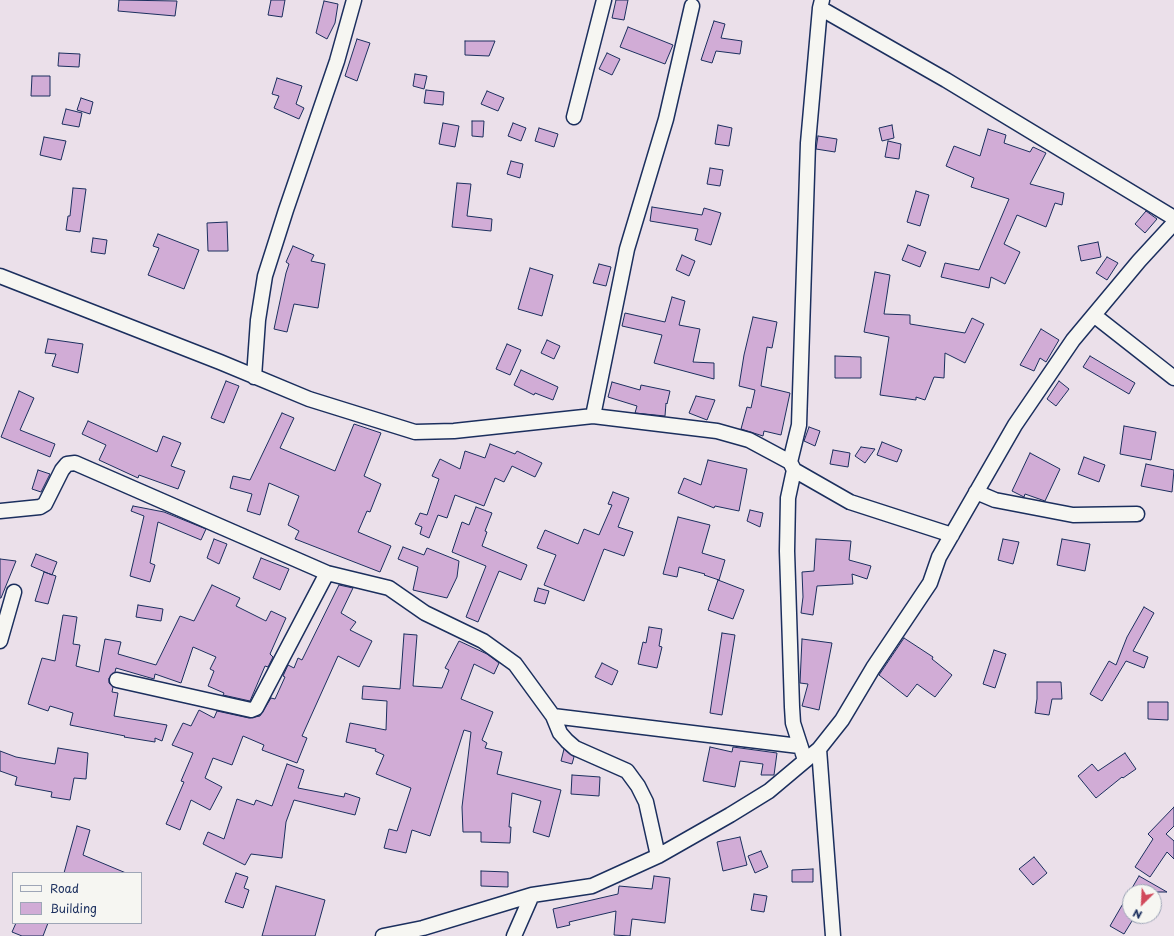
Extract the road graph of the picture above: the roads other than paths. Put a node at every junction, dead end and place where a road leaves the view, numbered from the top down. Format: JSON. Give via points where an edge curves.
{"nodes":[{"id":1,"x":354,"y":0,"type":"edge"},
{"id":2,"x":604,"y":0,"type":"edge"},
{"id":3,"x":821,"y":4,"type":"edge"},
{"id":4,"x":692,"y":6,"type":"dead end"},
{"id":5,"x":574,"y":117,"type":"dead end"},
{"id":6,"x":1174,"y":218,"type":"edge"},
{"id":7,"x":1174,"y":223,"type":"edge"},
{"id":8,"x":0,"y":276,"type":"edge"},
{"id":9,"x":1095,"y":316,"type":"junction"},
{"id":10,"x":254,"y":377,"type":"junction"},
{"id":11,"x":1174,"y":378,"type":"edge"},
{"id":12,"x":593,"y":416,"type":"junction"},
{"id":13,"x":792,"y":466,"type":"junction"},
{"id":14,"x":976,"y":492,"type":"junction"},
{"id":15,"x":0,"y":511,"type":"edge"},
{"id":16,"x":1137,"y":514,"type":"dead end"},
{"id":17,"x":952,"y":535,"type":"junction"},
{"id":18,"x":327,"y":573,"type":"junction"},
{"id":19,"x":14,"y":592,"type":"dead end"},
{"id":20,"x":0,"y":640,"type":"edge"},
{"id":21,"x":117,"y":680,"type":"dead end"},
{"id":22,"x":554,"y":716,"type":"junction"},
{"id":23,"x":799,"y":746,"type":"junction"},
{"id":24,"x":819,"y":749,"type":"junction"},
{"id":25,"x":805,"y":760,"type":"junction"},
{"id":26,"x":658,"y":856,"type":"junction"},
{"id":27,"x":532,"y":895,"type":"junction"},
{"id":28,"x":383,"y":936,"type":"edge"},
{"id":29,"x":514,"y":936,"type":"edge"},
{"id":30,"x":833,"y":936,"type":"edge"}],
"edges":[{"from":1,"to":10,"type":"street","via":[[337,61],[265,276],[258,320]]},
{"from":2,"to":5,"type":"street"},
{"from":3,"to":6,"type":"street"},
{"from":3,"to":13,"type":"street","via":[[808,143],[798,425]]},
{"from":4,"to":12,"type":"street","via":[[666,119],[627,249]]},
{"from":7,"to":9,"type":"street","via":[[1139,261]]},
{"from":8,"to":10,"type":"street"},
{"from":9,"to":11,"type":"street"},
{"from":9,"to":14,"type":"street","via":[[1073,340],[1015,425]]},
{"from":10,"to":12,"type":"street","via":[[310,399],[415,432],[454,431]]},
{"from":12,"to":13,"type":"street","via":[[717,431],[749,440]]},
{"from":13,"to":17,"type":"street","via":[[850,502]]},
{"from":13,"to":23,"type":"street","via":[[788,498],[787,551],[792,707]]},
{"from":14,"to":16,"type":"street","via":[[995,500],[1073,515]]},
{"from":14,"to":17,"type":"street"},
{"from":15,"to":18,"type":"street","via":[[40,507],[46,504],[62,470],[67,464],[75,463]]},
{"from":17,"to":24,"type":"street","via":[[939,557],[930,583],[873,668],[842,720]]},
{"from":18,"to":21,"type":"street","via":[[256,708],[251,710]]},
{"from":18,"to":22,"type":"street","via":[[389,588],[425,613],[483,641],[515,664]]},
{"from":19,"to":20,"type":"street"},
{"from":22,"to":23,"type":"street"},
{"from":22,"to":26,"type":"street","via":[[560,733],[575,748],[627,771],[646,802]]},
{"from":23,"to":25,"type":"street"},
{"from":24,"to":25,"type":"street"},
{"from":24,"to":30,"type":"street"},
{"from":25,"to":26,"type":"street","via":[[769,791]]},
{"from":26,"to":27,"type":"street","via":[[592,886]]},
{"from":27,"to":28,"type":"street","via":[[423,928]]},
{"from":27,"to":29,"type":"street"}]}
